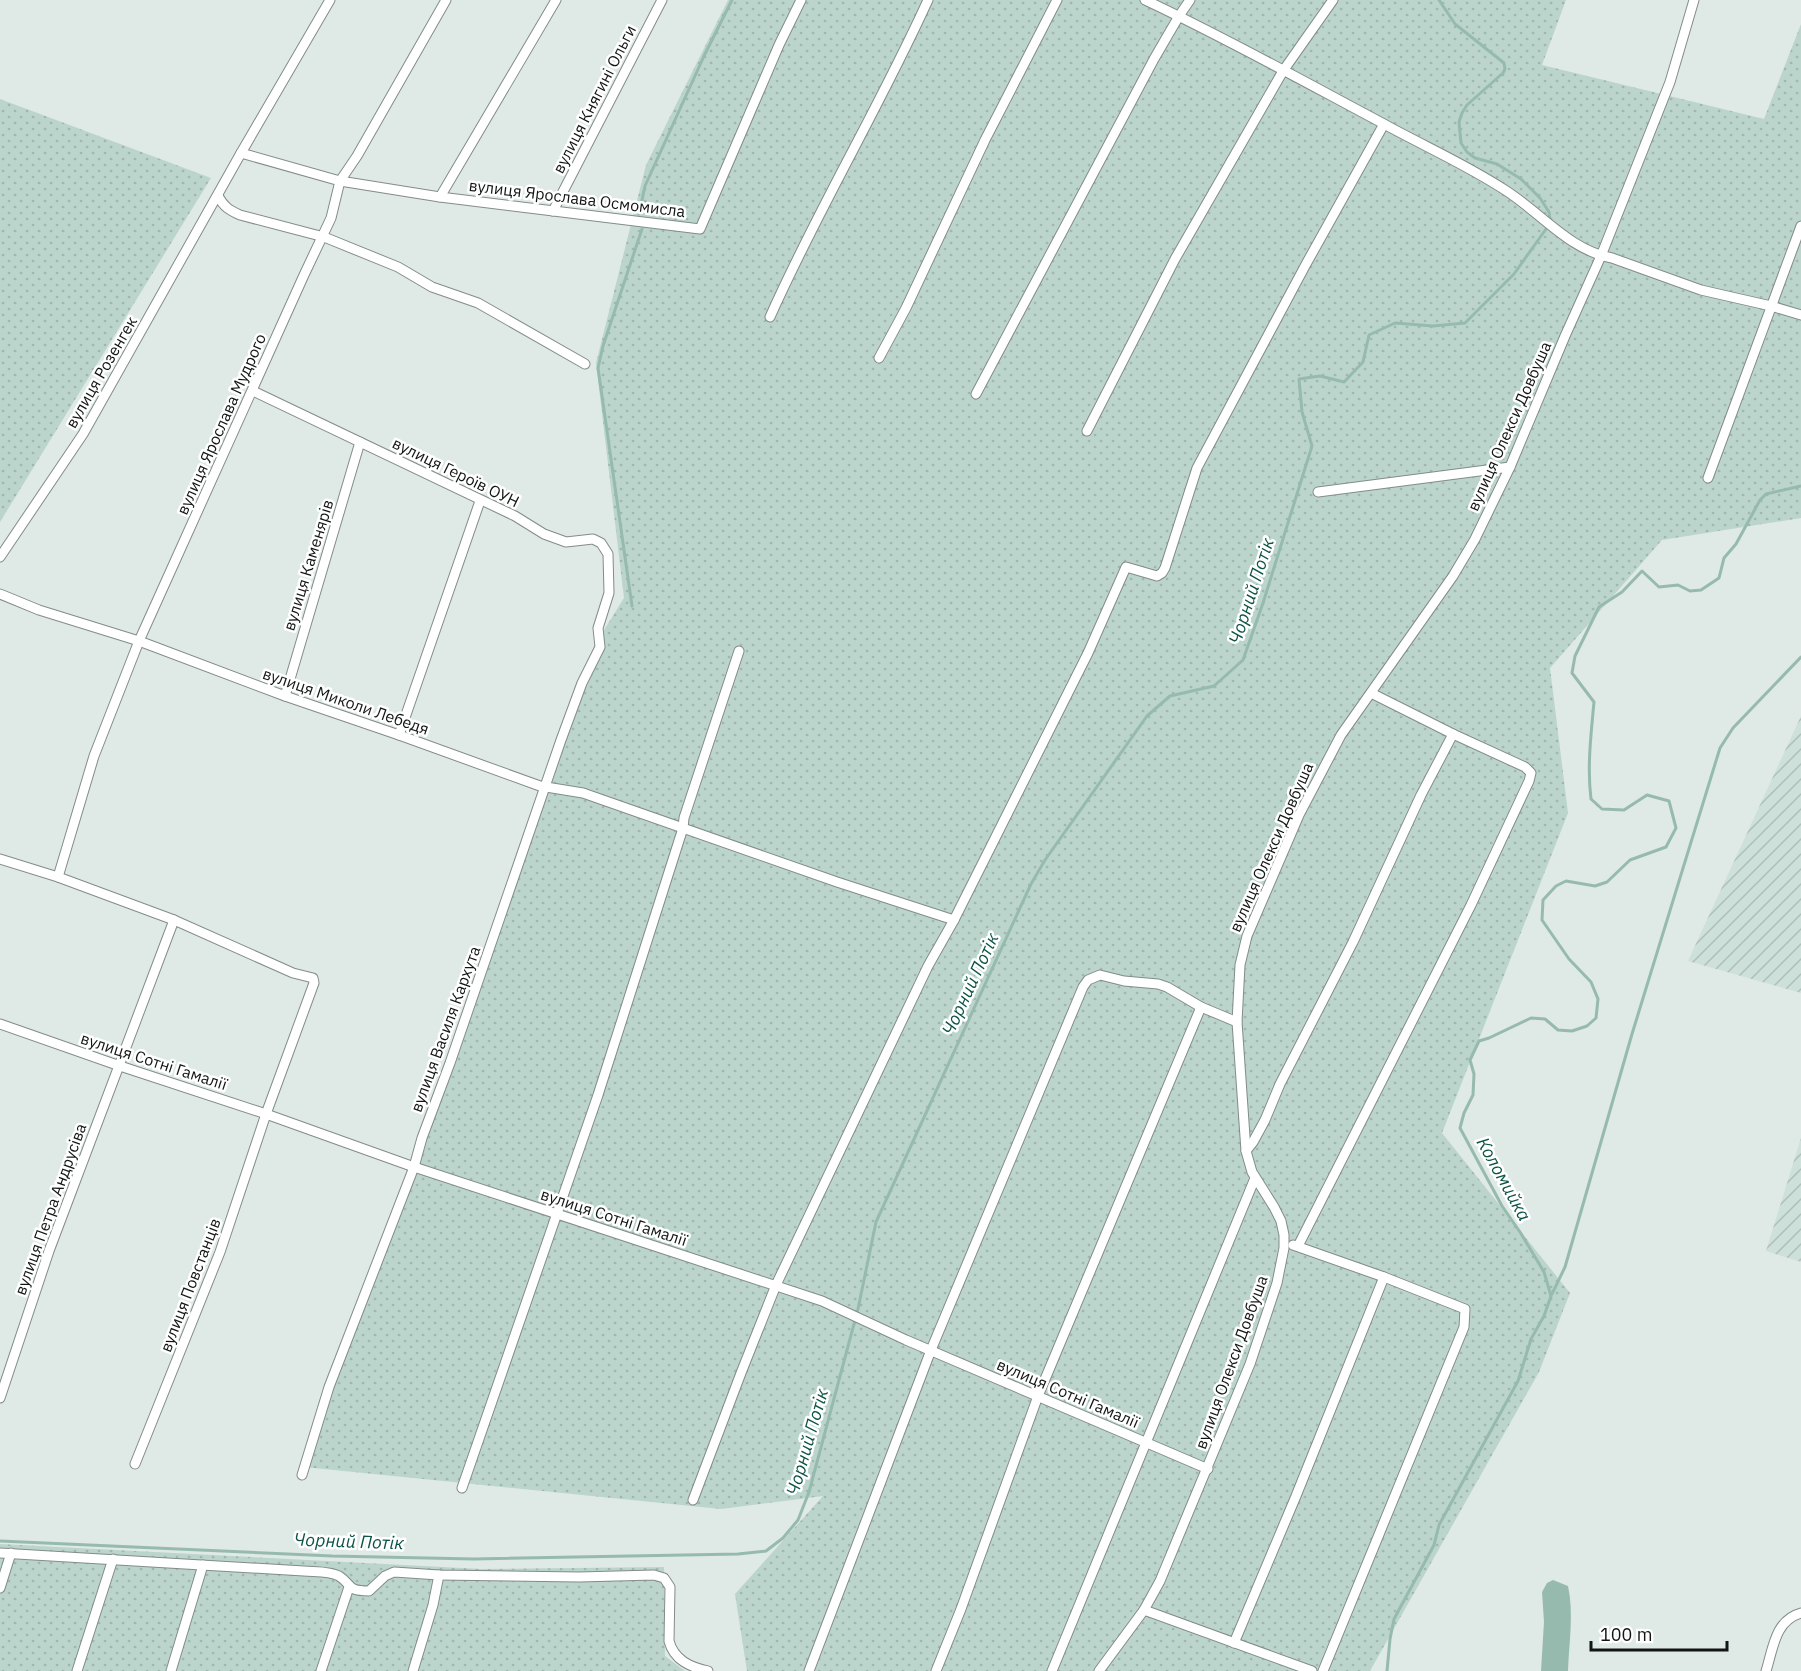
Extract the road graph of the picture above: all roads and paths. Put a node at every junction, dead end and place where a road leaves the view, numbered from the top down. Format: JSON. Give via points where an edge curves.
{"nodes":[{"id":1,"x":330,"y":0,"type":"edge"},
{"id":2,"x":446,"y":0,"type":"edge"},
{"id":3,"x":556,"y":0,"type":"edge"},
{"id":4,"x":662,"y":0,"type":"edge"},
{"id":5,"x":801,"y":0,"type":"edge"},
{"id":6,"x":928,"y":0,"type":"edge"},
{"id":7,"x":1057,"y":0,"type":"edge"},
{"id":8,"x":1145,"y":0,"type":"edge"},
{"id":9,"x":1190,"y":0,"type":"edge"},
{"id":10,"x":1333,"y":0,"type":"edge"},
{"id":11,"x":1694,"y":0,"type":"edge"},
{"id":12,"x":1179,"y":16,"type":"junction"},
{"id":13,"x":1283,"y":71,"type":"junction"},
{"id":14,"x":1384,"y":124,"type":"junction"},
{"id":15,"x":241,"y":153,"type":"junction"},
{"id":16,"x":340,"y":181,"type":"junction"},
{"id":17,"x":218,"y":196,"type":"junction"},
{"id":18,"x":440,"y":197,"type":"junction"},
{"id":19,"x":553,"y":211,"type":"junction"},
{"id":20,"x":1801,"y":226,"type":"edge"},
{"id":21,"x":324,"y":237,"type":"junction"},
{"id":22,"x":1601,"y":256,"type":"junction"},
{"id":23,"x":1771,"y":306,"type":"junction"},
{"id":24,"x":1801,"y":315,"type":"edge"},
{"id":25,"x":770,"y":317,"type":"dead end"},
{"id":26,"x":879,"y":358,"type":"dead end"},
{"id":27,"x":585,"y":364,"type":"dead end"},
{"id":28,"x":253,"y":391,"type":"junction"},
{"id":29,"x":976,"y":393,"type":"dead end"},
{"id":30,"x":1088,"y":431,"type":"dead end"},
{"id":31,"x":360,"y":442,"type":"junction"},
{"id":32,"x":1510,"y":467,"type":"junction"},
{"id":33,"x":1708,"y":478,"type":"dead end"},
{"id":34,"x":1317,"y":492,"type":"dead end"},
{"id":35,"x":480,"y":501,"type":"junction"},
{"id":36,"x":0,"y":557,"type":"edge"},
{"id":37,"x":609,"y":593,"type":"joint"},
{"id":38,"x":0,"y":594,"type":"edge"},
{"id":39,"x":140,"y":641,"type":"junction"},
{"id":40,"x":739,"y":651,"type":"dead end"},
{"id":41,"x":1371,"y":693,"type":"junction"},
{"id":42,"x":285,"y":696,"type":"junction"},
{"id":43,"x":1453,"y":734,"type":"junction"},
{"id":44,"x":399,"y":735,"type":"junction"},
{"id":45,"x":545,"y":787,"type":"junction"},
{"id":46,"x":683,"y":828,"type":"junction"},
{"id":47,"x":0,"y":859,"type":"edge"},
{"id":48,"x":58,"y":877,"type":"junction"},
{"id":49,"x":174,"y":920,"type":"junction"},
{"id":50,"x":954,"y":920,"type":"junction"},
{"id":51,"x":1201,"y":1007,"type":"junction"},
{"id":52,"x":1237,"y":1022,"type":"junction"},
{"id":53,"x":0,"y":1024,"type":"edge"},
{"id":54,"x":120,"y":1066,"type":"junction"},
{"id":55,"x":266,"y":1114,"type":"junction"},
{"id":56,"x":1246,"y":1151,"type":"junction"},
{"id":57,"x":414,"y":1167,"type":"junction"},
{"id":58,"x":1255,"y":1178,"type":"junction"},
{"id":59,"x":557,"y":1214,"type":"junction"},
{"id":60,"x":1285,"y":1243,"type":"junction"},
{"id":61,"x":1298,"y":1246,"type":"junction"},
{"id":62,"x":1384,"y":1277,"type":"junction"},
{"id":63,"x":776,"y":1285,"type":"junction"},
{"id":64,"x":931,"y":1350,"type":"junction"},
{"id":65,"x":1038,"y":1396,"type":"junction"},
{"id":66,"x":0,"y":1398,"type":"edge"},
{"id":67,"x":1145,"y":1443,"type":"junction"},
{"id":68,"x":135,"y":1464,"type":"dead end"},
{"id":69,"x":1208,"y":1469,"type":"junction"},
{"id":70,"x":302,"y":1475,"type":"dead end"},
{"id":71,"x":462,"y":1488,"type":"dead end"},
{"id":72,"x":693,"y":1500,"type":"dead end"},
{"id":73,"x":0,"y":1552,"type":"edge"},
{"id":74,"x":11,"y":1553,"type":"junction"},
{"id":75,"x":113,"y":1559,"type":"junction"},
{"id":76,"x":203,"y":1565,"type":"junction"},
{"id":77,"x":439,"y":1575,"type":"junction"},
{"id":78,"x":349,"y":1587,"type":"junction"},
{"id":79,"x":0,"y":1588,"type":"edge"},
{"id":80,"x":1144,"y":1610,"type":"junction"},
{"id":81,"x":1801,"y":1613,"type":"edge"},
{"id":82,"x":1234,"y":1643,"type":"junction"},
{"id":83,"x":77,"y":1671,"type":"edge"},
{"id":84,"x":171,"y":1671,"type":"edge"},
{"id":85,"x":321,"y":1671,"type":"edge"},
{"id":86,"x":413,"y":1671,"type":"edge"},
{"id":87,"x":708,"y":1671,"type":"edge"},
{"id":88,"x":809,"y":1671,"type":"edge"},
{"id":89,"x":936,"y":1671,"type":"edge"},
{"id":90,"x":1052,"y":1671,"type":"edge"},
{"id":91,"x":1099,"y":1671,"type":"edge"},
{"id":92,"x":1312,"y":1671,"type":"edge"},
{"id":93,"x":1323,"y":1671,"type":"edge"},
{"id":94,"x":1767,"y":1671,"type":"edge"}],
"edges":[{"from":1,"to":15,"type":"street","name":"вулиця Розенгек"},
{"from":2,"to":16,"type":"street","name":"вулиця Ярослава Мудрого"},
{"from":3,"to":18,"type":"street"},
{"from":4,"to":19,"type":"street","name":"вулиця Княгині Ольги"},
{"from":5,"to":19,"type":"street","name":"вулиця Ярослава Осмомисла","via":[[700,229]]},
{"from":6,"to":25,"type":"street"},
{"from":7,"to":26,"type":"street"},
{"from":8,"to":12,"type":"street"},
{"from":9,"to":12,"type":"street"},
{"from":10,"to":13,"type":"street"},
{"from":11,"to":22,"type":"street","name":"вулиця Олекси Довбуша","via":[[1670,82]]},
{"from":12,"to":13,"type":"street"},
{"from":12,"to":29,"type":"street"},
{"from":13,"to":14,"type":"street"},
{"from":13,"to":30,"type":"street","via":[[1175,259]]},
{"from":14,"to":22,"type":"street","via":[[1505,190],[1573,242]]},
{"from":14,"to":50,"type":"street","via":[[1197,468],[1165,568],[1157,576],[1126,567],[1088,653]]},
{"from":15,"to":16,"type":"street","name":"вулиця Ярослава Осмомисла"},
{"from":15,"to":17,"type":"street","name":"вулиця Розенгек"},
{"from":16,"to":18,"type":"street","name":"вулиця Ярослава Осмомисла"},
{"from":16,"to":21,"type":"street","name":"вулиця Ярослава Мудрого"},
{"from":17,"to":21,"type":"street","via":[[223,205],[240,215]]},
{"from":17,"to":36,"type":"street","name":"вулиця Розенгек","via":[[83,434]]},
{"from":18,"to":19,"type":"street","name":"вулиця Ярослава Осмомисла"},
{"from":20,"to":23,"type":"street"},
{"from":21,"to":27,"type":"street","via":[[398,267],[432,287],[478,303]]},
{"from":21,"to":28,"type":"street","name":"вулиця Ярослава Мудрого"},
{"from":22,"to":23,"type":"street","via":[[1701,290]]},
{"from":22,"to":32,"type":"street","name":"вулиця Олекси Довбуша"},
{"from":23,"to":24,"type":"street"},
{"from":23,"to":33,"type":"street"},
{"from":28,"to":31,"type":"street","name":"вулиця Героїв ОУН"},
{"from":28,"to":39,"type":"street","name":"вулиця Ярослава Мудрого"},
{"from":31,"to":35,"type":"street","name":"вулиця Героїв ОУН"},
{"from":31,"to":42,"type":"street","name":"вулиця Каменярів"},
{"from":32,"to":34,"type":"street"},
{"from":32,"to":41,"type":"street","name":"вулиця Олекси Довбуша","via":[[1464,558]]},
{"from":35,"to":37,"type":"street","name":"вулиця Героїв ОУН","via":[[562,541],[593,538],[601,543],[608,554]]},
{"from":35,"to":44,"type":"street"},
{"from":37,"to":45,"type":"street","name":"вулиця Василя Кархута","via":[[598,628],[600,647],[576,699]]},
{"from":38,"to":39,"type":"street","name":"вулиця Миколи Лебедя"},
{"from":39,"to":42,"type":"street","name":"вулиця Миколи Лебедя"},
{"from":39,"to":48,"type":"street","name":"вулиця Ярослава Мудрого","via":[[94,756]]},
{"from":40,"to":46,"type":"street"},
{"from":41,"to":43,"type":"street"},
{"from":41,"to":52,"type":"street","name":"вулиця Олекси Довбуша","via":[[1321,771],[1247,936],[1240,965]]},
{"from":42,"to":44,"type":"street","name":"вулиця Миколи Лебедя"},
{"from":43,"to":56,"type":"street","via":[[1265,1120]]},
{"from":43,"to":61,"type":"street","via":[[1525,767],[1531,773],[1529,782]]},
{"from":44,"to":45,"type":"street","name":"вулиця Миколи Лебедя"},
{"from":45,"to":46,"type":"street","name":"вулиця Миколи Лебедя","via":[[583,793]]},
{"from":45,"to":57,"type":"street","name":"вулиця Василя Кархута"},
{"from":46,"to":50,"type":"street","name":"вулиця Миколи Лебедя"},
{"from":46,"to":59,"type":"street"},
{"from":47,"to":48,"type":"street"},
{"from":48,"to":49,"type":"street"},
{"from":49,"to":54,"type":"street","name":"вулиця Петра Андрусіва"},
{"from":49,"to":55,"type":"street","name":"вулиця Повстанців","via":[[293,973],[313,978]]},
{"from":50,"to":63,"type":"street","via":[[928,966]]},
{"from":51,"to":52,"type":"street"},
{"from":51,"to":64,"type":"street","via":[[1158,984],[1100,975],[1088,980]]},
{"from":51,"to":65,"type":"street"},
{"from":52,"to":56,"type":"street","name":"вулиця Олекси Довбуша"},
{"from":53,"to":54,"type":"street","name":"вулиця Сотні Гамалії"},
{"from":54,"to":55,"type":"street","name":"вулиця Сотні Гамалії"},
{"from":54,"to":66,"type":"street","name":"вулиця Петра Андрусіва","via":[[49,1251]]},
{"from":55,"to":57,"type":"street","name":"вулиця Сотні Гамалії"},
{"from":55,"to":68,"type":"street","name":"вулиця Повстанців","via":[[220,1252]]},
{"from":56,"to":58,"type":"street","name":"вулиця Олекси Довбуша"},
{"from":57,"to":59,"type":"street","name":"вулиця Сотні Гамалії"},
{"from":57,"to":70,"type":"street","name":"вулиця Василя Кархута","via":[[329,1387]]},
{"from":58,"to":60,"type":"street","name":"вулиця Олекси Довбуша","via":[[1277,1212]]},
{"from":58,"to":67,"type":"street"},
{"from":59,"to":63,"type":"street","name":"вулиця Сотні Гамалії"},
{"from":59,"to":71,"type":"street"},
{"from":60,"to":61,"type":"street"},
{"from":60,"to":69,"type":"street","name":"вулиця Олекси Довбуша","via":[[1257,1344]]},
{"from":61,"to":62,"type":"street"},
{"from":62,"to":82,"type":"street"},
{"from":62,"to":93,"type":"street","via":[[1465,1309],[1464,1327]]},
{"from":63,"to":64,"type":"street","name":"вулиця Сотні Гамалії","via":[[822,1301]]},
{"from":63,"to":72,"type":"street"},
{"from":64,"to":65,"type":"street","name":"вулиця Сотні Гамалії"},
{"from":64,"to":88,"type":"street"},
{"from":65,"to":67,"type":"street","name":"вулиця Сотні Гамалії"},
{"from":65,"to":89,"type":"street"},
{"from":67,"to":69,"type":"street","name":"вулиця Сотні Гамалії"},
{"from":67,"to":90,"type":"street"},
{"from":69,"to":80,"type":"street","name":"вулиця Олекси Довбуша"},
{"from":73,"to":74,"type":"street"},
{"from":74,"to":75,"type":"street"},
{"from":74,"to":79,"type":"street"},
{"from":75,"to":76,"type":"street"},
{"from":75,"to":83,"type":"street"},
{"from":76,"to":78,"type":"street","via":[[337,1574]]},
{"from":76,"to":84,"type":"street"},
{"from":77,"to":78,"type":"street","via":[[394,1572],[369,1591]]},
{"from":77,"to":86,"type":"street"},
{"from":77,"to":87,"type":"street","via":[[659,1576],[670,1587],[671,1648],[686,1664]]},
{"from":78,"to":85,"type":"street"},
{"from":80,"to":82,"type":"street"},
{"from":80,"to":91,"type":"street","name":"вулиця Олекси Довбуша"},
{"from":81,"to":94,"type":"street","via":[[1788,1618],[1780,1628]]},
{"from":82,"to":92,"type":"street"}]}
